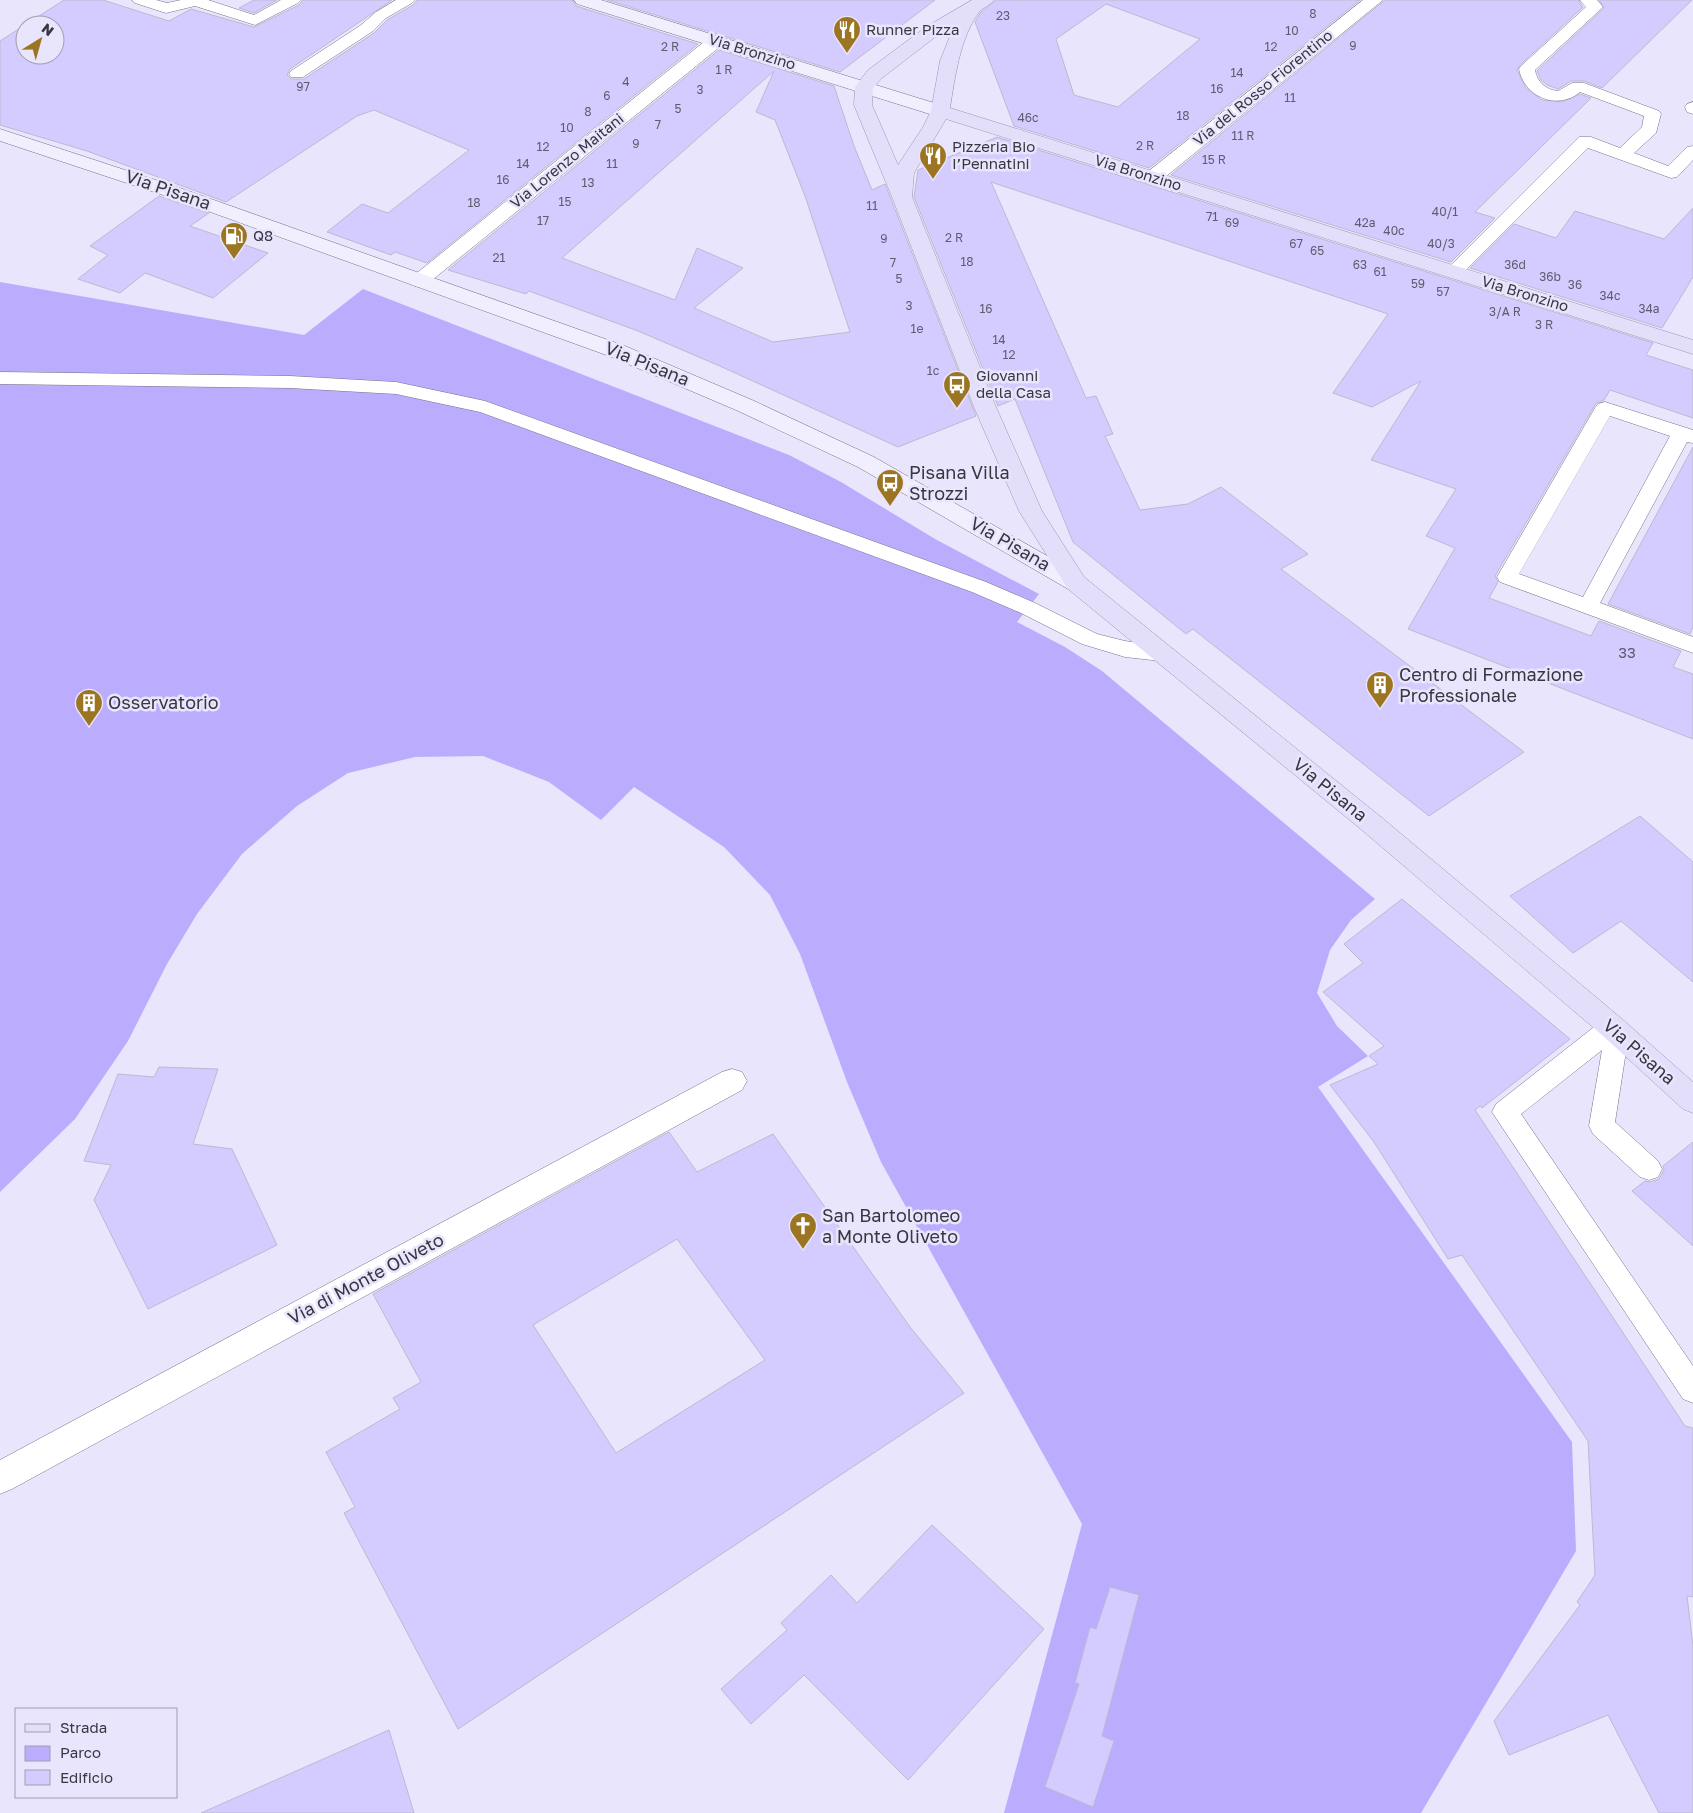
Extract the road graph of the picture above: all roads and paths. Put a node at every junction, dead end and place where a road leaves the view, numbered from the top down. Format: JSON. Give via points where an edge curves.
{"nodes":[{"id":1,"x":140,"y":0,"type":"edge"},
{"id":2,"x":293,"y":0,"type":"edge"},
{"id":3,"x":407,"y":0,"type":"edge"},
{"id":4,"x":583,"y":0,"type":"edge"},
{"id":5,"x":1374,"y":0,"type":"edge"},
{"id":6,"x":1588,"y":0,"type":"edge"},
{"id":7,"x":979,"y":4,"type":"edge"},
{"id":8,"x":716,"y":41,"type":"junction"},
{"id":9,"x":297,"y":74,"type":"dead end"},
{"id":10,"x":864,"y":87,"type":"junction"},
{"id":11,"x":940,"y":112,"type":"junction"},
{"id":12,"x":0,"y":135,"type":"edge"},
{"id":13,"x":1693,"y":151,"type":"edge"},
{"id":14,"x":1622,"y":155,"type":"junction"},
{"id":15,"x":1152,"y":178,"type":"junction"},
{"id":16,"x":902,"y":197,"type":"junction"},
{"id":17,"x":1454,"y":272,"type":"junction"},
{"id":18,"x":419,"y":281,"type":"junction"},
{"id":19,"x":1693,"y":347,"type":"edge"},
{"id":20,"x":0,"y":378,"type":"edge"},
{"id":21,"x":1687,"y":436,"type":"edge"},
{"id":22,"x":1076,"y":583,"type":"junction"},
{"id":23,"x":1588,"y":607,"type":"junction"},
{"id":24,"x":1693,"y":645,"type":"edge"},
{"id":25,"x":1161,"y":653,"type":"junction"},
{"id":26,"x":1614,"y":1030,"type":"junction"},
{"id":27,"x":732,"y":1081,"type":"dead end"},
{"id":28,"x":1693,"y":1100,"type":"edge"},
{"id":29,"x":1649,"y":1169,"type":"dead end"},
{"id":30,"x":1693,"y":1390,"type":"edge"},
{"id":31,"x":0,"y":1478,"type":"edge"}],
"edges":[{"from":1,"to":2,"type":"lane","via":[[166,8],[196,1],[255,20]]},
{"from":3,"to":9,"type":"lane"},
{"from":4,"to":8,"type":"street","name":"Via Bronzino"},
{"from":5,"to":15,"type":"street","name":"Via del Rosso Fiorentino"},
{"from":6,"to":14,"type":"lane","via":[[1595,7],[1527,69],[1527,75],[1530,82],[1545,93],[1566,95],[1578,86],[1653,114],[1650,129]]},
{"from":7,"to":10,"type":"main road","via":[[918,41],[875,74]]},
{"from":7,"to":11,"type":"main road","via":[[956,40]]},
{"from":8,"to":10,"type":"street","name":"Via Bronzino"},
{"from":8,"to":18,"type":"street","name":"Via Lorenzo Maitani"},
{"from":10,"to":11,"type":"street","name":"Via Bronzino"},
{"from":10,"to":16,"type":"main road","via":[[863,105]]},
{"from":11,"to":15,"type":"main road","name":"Via Bronzino"},
{"from":11,"to":16,"type":"main road","via":[[904,173]]},
{"from":12,"to":18,"type":"street","name":"Via Pisana","via":[[150,183]]},
{"from":13,"to":14,"type":"lane","via":[[1671,173]]},
{"from":14,"to":17,"type":"lane","via":[[1585,140]]},
{"from":15,"to":17,"type":"main road","name":"Via Bronzino"},
{"from":16,"to":22,"type":"main road","via":[[985,407],[1031,512]]},
{"from":17,"to":19,"type":"main road","name":"Via Bronzino"},
{"from":18,"to":22,"type":"street","name":"Via Pisana","via":[[617,351],[744,404],[866,462]]},
{"from":20,"to":25,"type":"lane","via":[[290,382],[396,388],[485,407],[979,587],[1090,639],[1125,649]]},
{"from":21,"to":23,"type":"lane"},
{"from":21,"to":23,"type":"lane","via":[[1605,408],[1507,577]]},
{"from":22,"to":25,"type":"main road","name":"Via Pisana"},
{"from":23,"to":24,"type":"lane"},
{"from":25,"to":26,"type":"main road","name":"Via Pisana","via":[[1372,824]]},
{"from":26,"to":28,"type":"main road","name":"Via Pisana"},
{"from":26,"to":29,"type":"lane","via":[[1602,1126]]},
{"from":26,"to":30,"type":"lane","via":[[1505,1112]]},
{"from":27,"to":31,"type":"street","name":"Via di Monte Oliveto"}]}
